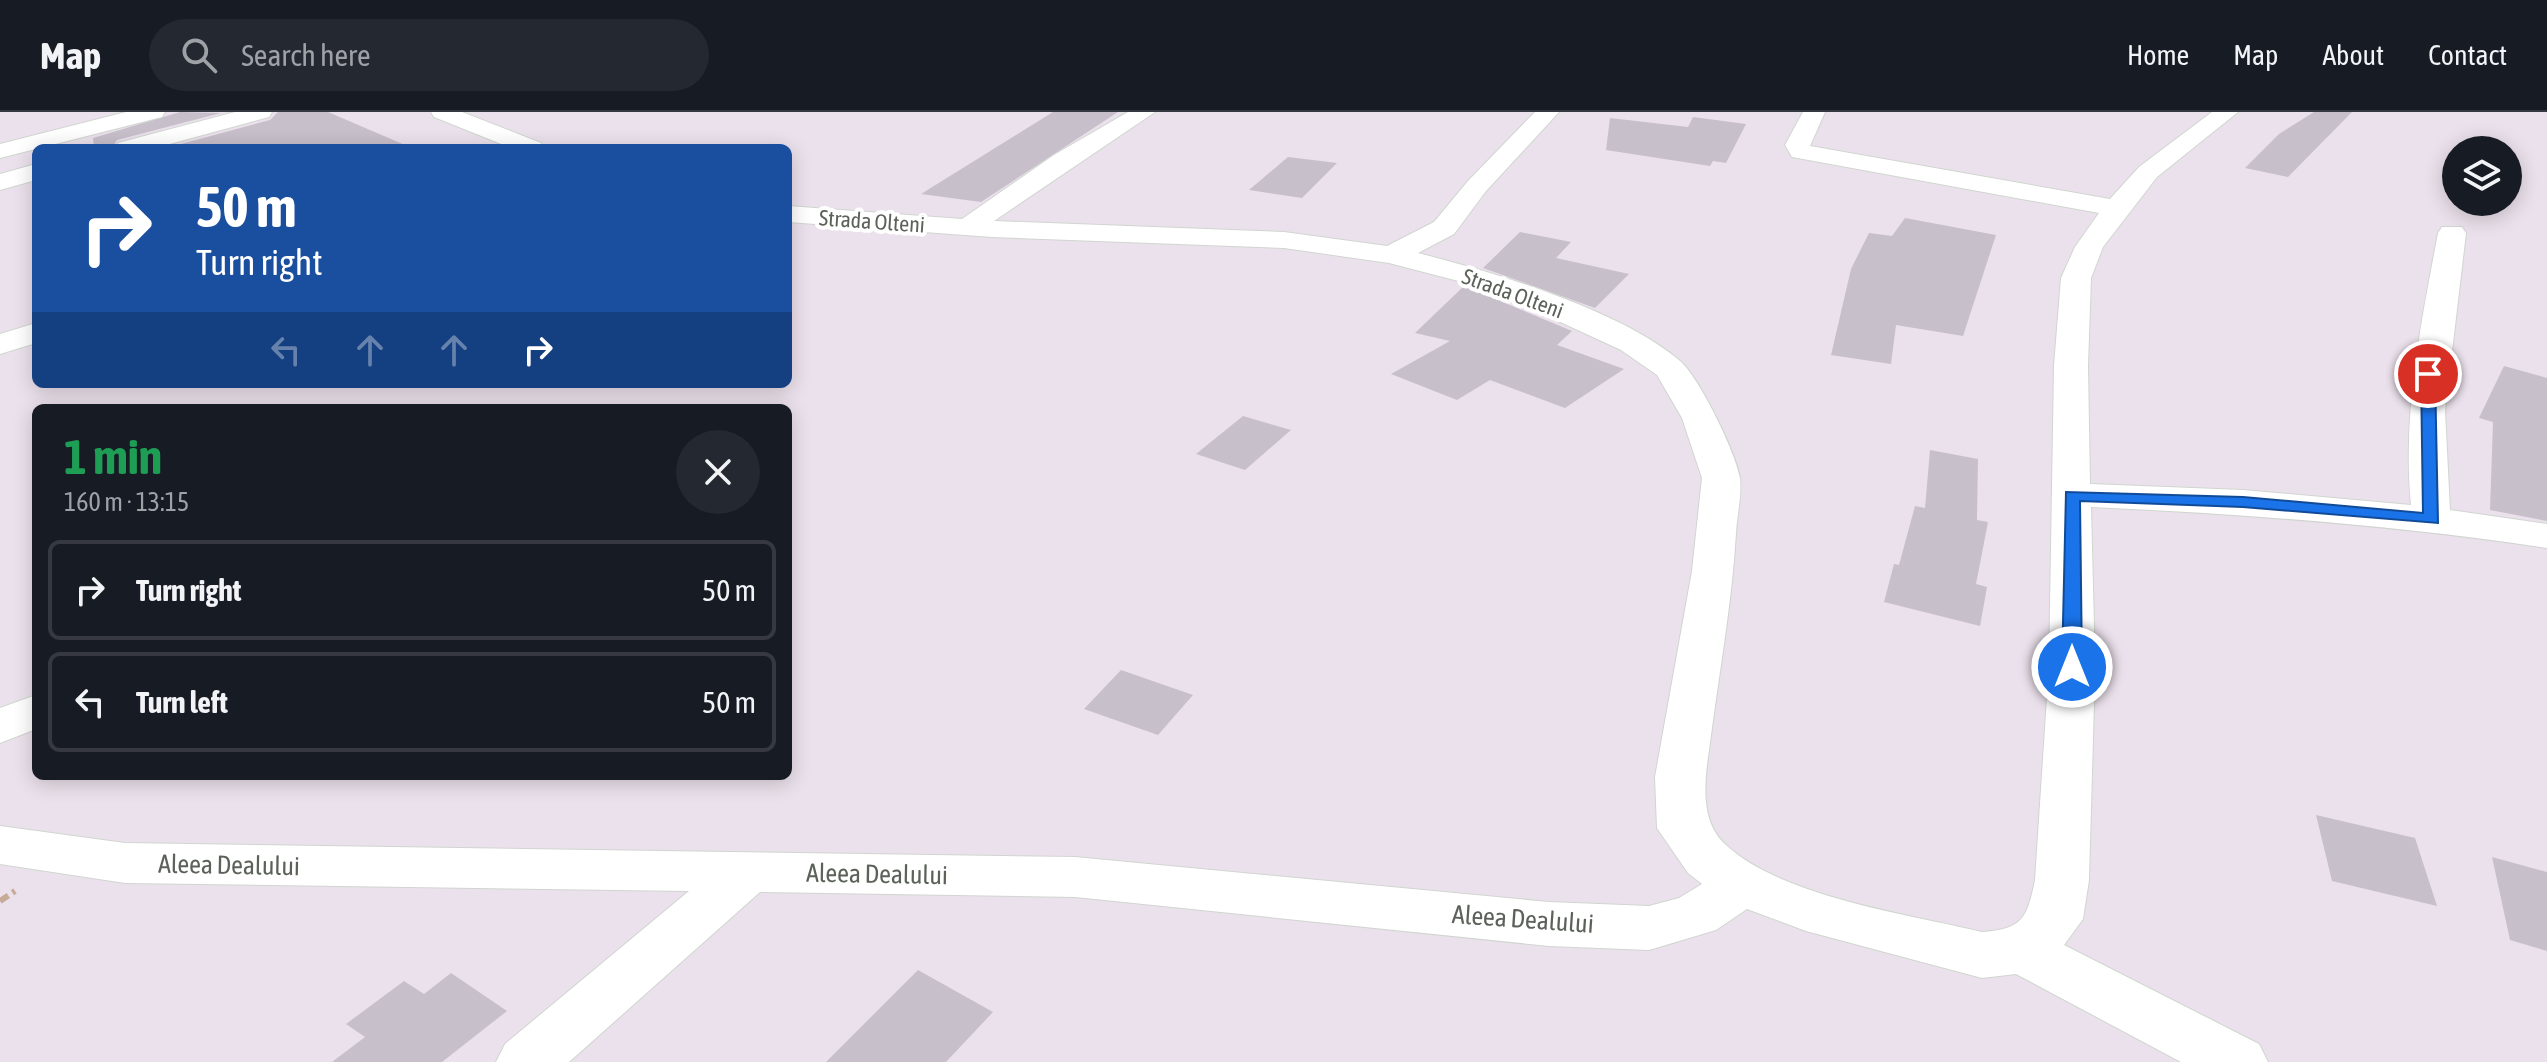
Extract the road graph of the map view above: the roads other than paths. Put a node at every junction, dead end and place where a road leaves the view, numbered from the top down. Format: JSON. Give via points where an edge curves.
{"nodes":[{"id":1,"x":154,"y":112,"type":"edge"},
{"id":2,"x":261,"y":112,"type":"edge"},
{"id":3,"x":1144,"y":112,"type":"edge"},
{"id":4,"x":1548,"y":112,"type":"edge"},
{"id":5,"x":1814,"y":112,"type":"edge"},
{"id":6,"x":2227,"y":112,"type":"edge"},
{"id":7,"x":457,"y":114,"type":"edge"},
{"id":8,"x":142,"y":144,"type":"edge"},
{"id":9,"x":523,"y":144,"type":"edge"},
{"id":10,"x":0,"y":151,"type":"edge"},
{"id":11,"x":32,"y":173,"type":"edge"},
{"id":12,"x":0,"y":182,"type":"edge"},
{"id":13,"x":2116,"y":208,"type":"junction"},
{"id":14,"x":792,"y":214,"type":"edge"},
{"id":15,"x":968,"y":227,"type":"junction"},
{"id":16,"x":2452,"y":233,"type":"dead end"},
{"id":17,"x":1390,"y":255,"type":"junction"},
{"id":18,"x":32,"y":334,"type":"edge"},
{"id":19,"x":0,"y":344,"type":"edge"},
{"id":20,"x":2072,"y":495,"type":"junction"},
{"id":21,"x":2432,"y":519,"type":"junction"},
{"id":22,"x":2547,"y":536,"type":"edge"},
{"id":23,"x":32,"y":712,"type":"edge"},
{"id":24,"x":0,"y":727,"type":"edge"},
{"id":25,"x":0,"y":845,"type":"edge"},
{"id":26,"x":748,"y":872,"type":"junction"},
{"id":27,"x":1742,"y":885,"type":"junction"},
{"id":28,"x":2023,"y":951,"type":"junction"},
{"id":29,"x":527,"y":1062,"type":"edge"},
{"id":30,"x":2237,"y":1062,"type":"edge"}],
"edges":[{"from":1,"to":10,"type":"street"},
{"from":2,"to":8,"type":"street"},
{"from":3,"to":15,"type":"street","via":[[1063,160]]},
{"from":4,"to":17,"type":"street","via":[[1444,228]]},
{"from":5,"to":13,"type":"street","via":[[1797,145],[1801,152]]},
{"from":6,"to":13,"type":"street","via":[[2148,172]]},
{"from":7,"to":9,"type":"street"},
{"from":11,"to":12,"type":"street"},
{"from":13,"to":20,"type":"street","via":[[2089,247],[2076,278]]},
{"from":14,"to":15,"type":"street","name":"Strada Olteni"},
{"from":15,"to":17,"type":"street","name":"Strada Olteni","via":[[1284,240]]},
{"from":16,"to":21,"type":"street","via":[[2428,374]]},
{"from":17,"to":27,"type":"street","name":"Strada Olteni","via":[[1476,277],[1632,343],[1670,369],[1700,418],[1721,478],[1713,571],[1680,777],[1683,828],[1707,859]]},
{"from":18,"to":19,"type":"street"},
{"from":20,"to":21,"type":"street","via":[[2243,502]]},
{"from":20,"to":28,"type":"street","via":[[2072,667],[2062,880],[2055,919]]},
{"from":21,"to":22,"type":"street"},
{"from":23,"to":24,"type":"street"},
{"from":25,"to":26,"type":"street","name":"Aleea Dealului","via":[[125,863]]},
{"from":26,"to":27,"type":"street","name":"Aleea Dealului","via":[[1075,877],[1549,924],[1649,928],[1696,915]]},
{"from":26,"to":29,"type":"street"},
{"from":27,"to":28,"type":"street","name":"Strada Olteni","via":[[1806,910],[1982,955]]},
{"from":28,"to":30,"type":"street"}]}
